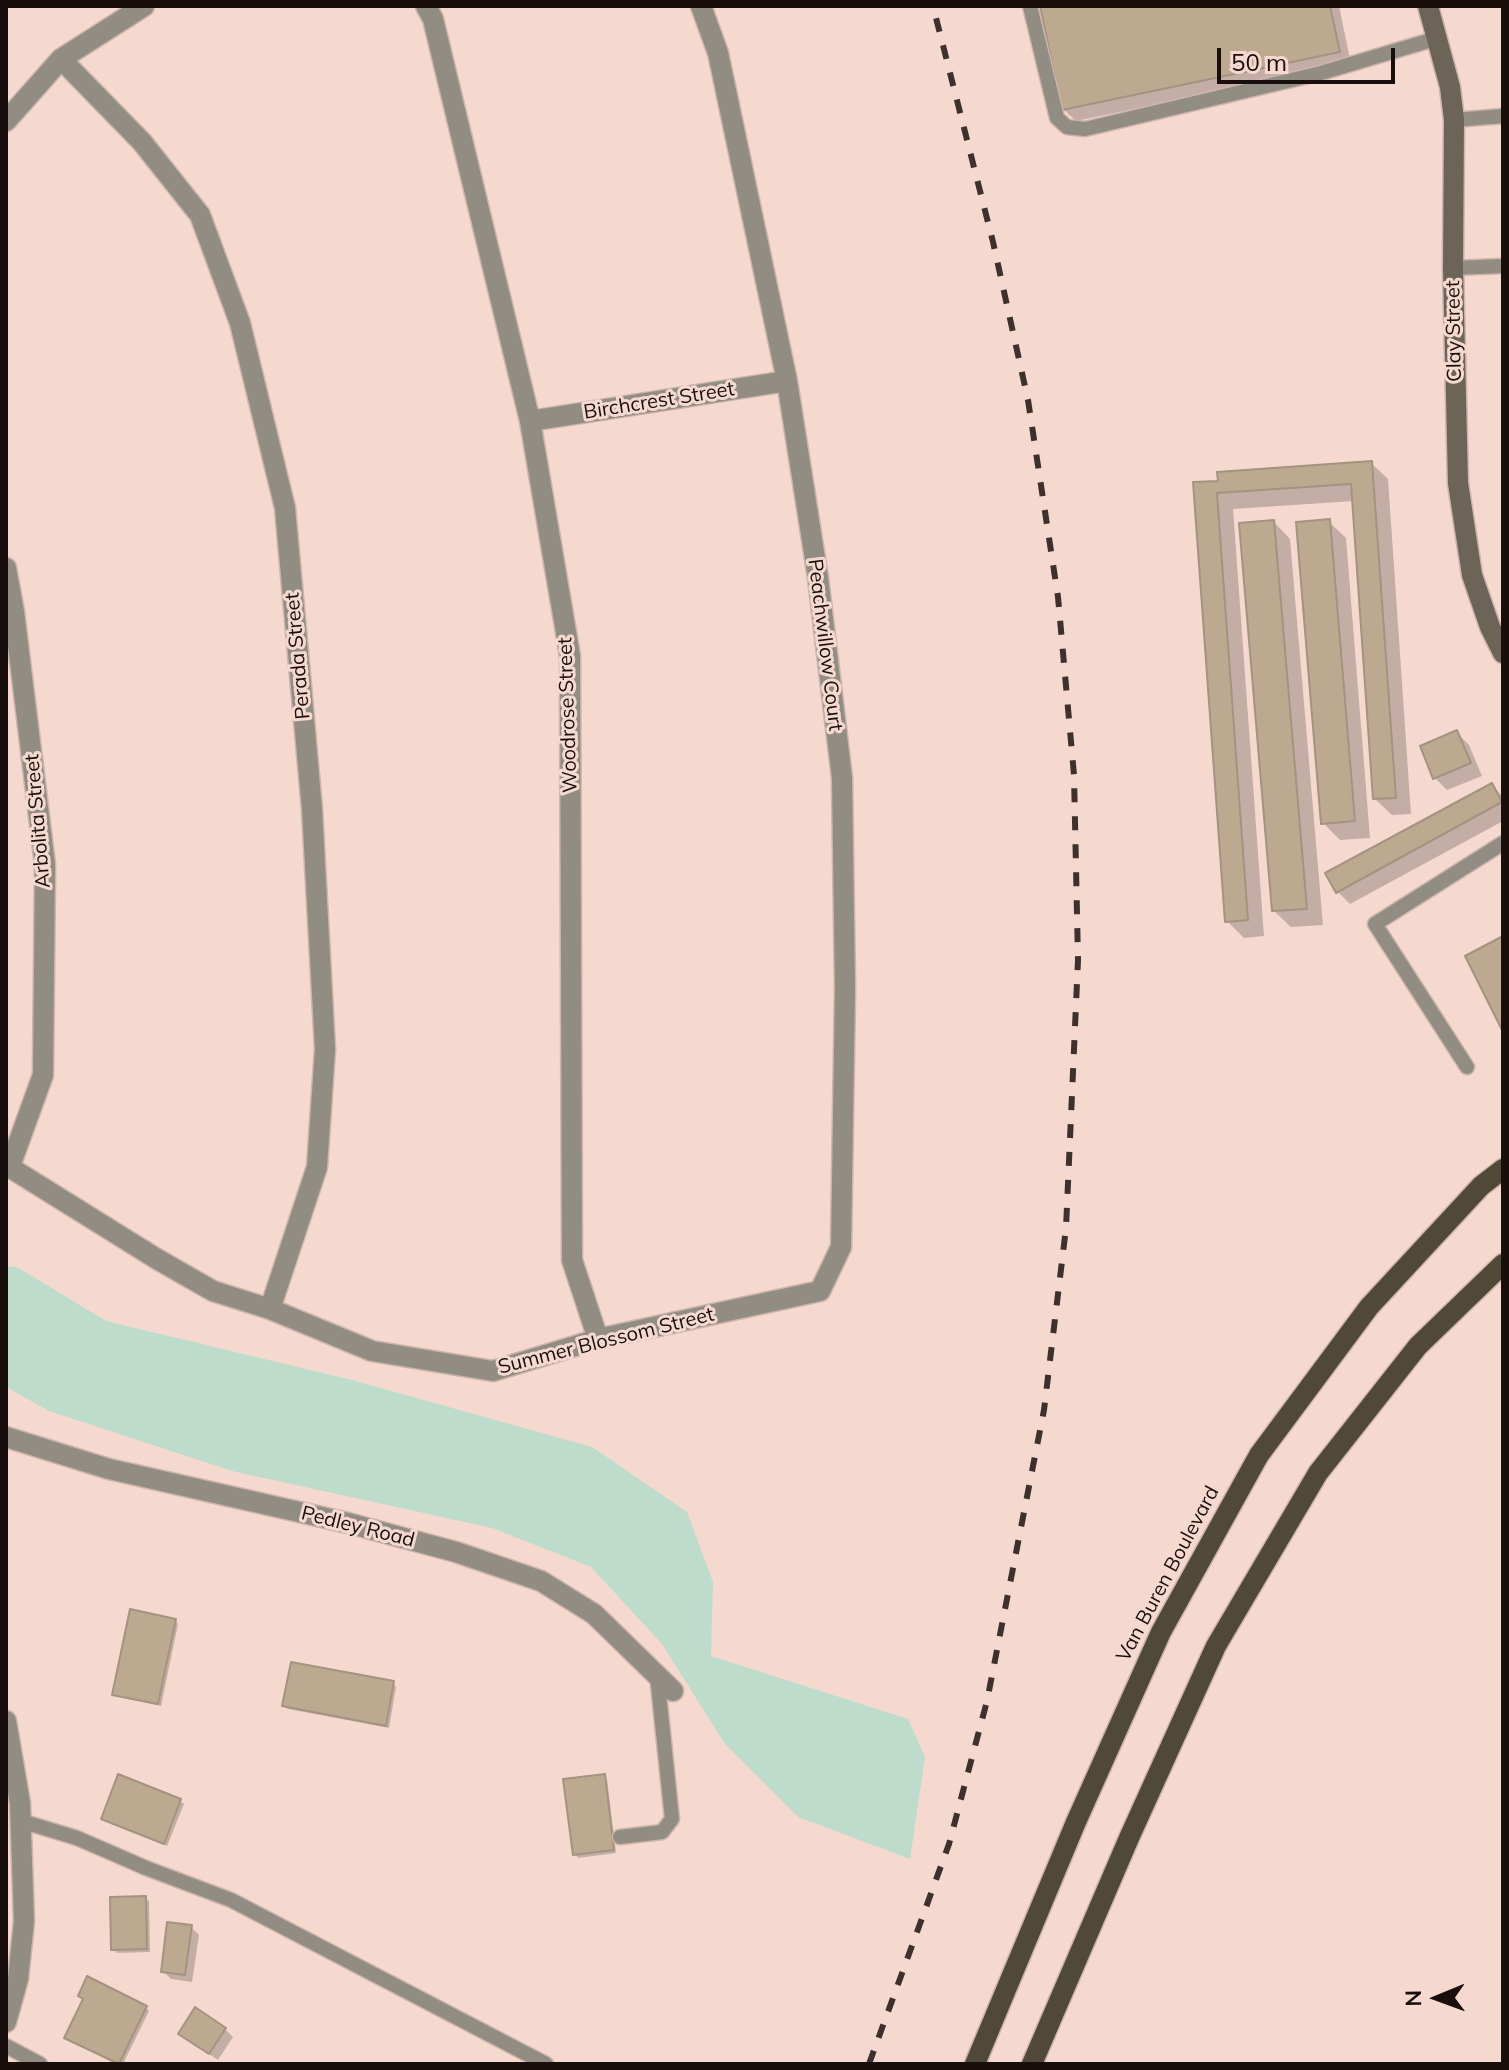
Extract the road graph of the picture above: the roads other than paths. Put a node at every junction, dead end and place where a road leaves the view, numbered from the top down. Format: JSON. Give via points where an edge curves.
{"nodes":[{"id":1,"x":144,"y":6,"type":"edge"},
{"id":2,"x":426,"y":6,"type":"edge"},
{"id":3,"x":701,"y":6,"type":"edge"},
{"id":4,"x":1030,"y":6,"type":"edge"},
{"id":5,"x":1428,"y":6,"type":"edge"},
{"id":6,"x":1438,"y":38,"type":"junction"},
{"id":7,"x":61,"y":59,"type":"junction"},
{"id":8,"x":1503,"y":116,"type":"edge"},
{"id":9,"x":1454,"y":120,"type":"junction"},
{"id":10,"x":6,"y":121,"type":"edge"},
{"id":11,"x":1503,"y":266,"type":"edge"},
{"id":12,"x":1453,"y":268,"type":"junction"},
{"id":13,"x":787,"y":381,"type":"junction"},
{"id":14,"x":530,"y":421,"type":"junction"},
{"id":15,"x":6,"y":568,"type":"edge"},
{"id":16,"x":1503,"y":653,"type":"edge"},
{"id":17,"x":1503,"y":843,"type":"edge"},
{"id":18,"x":1467,"y":1067,"type":"dead end"},
{"id":19,"x":8,"y":1166,"type":"edge"},
{"id":20,"x":1503,"y":1169,"type":"edge"},
{"id":21,"x":1503,"y":1264,"type":"edge"},
{"id":22,"x":820,"y":1291,"type":"joint"},
{"id":23,"x":270,"y":1309,"type":"junction"},
{"id":24,"x":598,"y":1339,"type":"junction"},
{"id":25,"x":6,"y":1437,"type":"edge"},
{"id":26,"x":657,"y":1675,"type":"junction"},
{"id":27,"x":673,"y":1691,"type":"dead end"},
{"id":28,"x":6,"y":1721,"type":"edge"},
{"id":29,"x":21,"y":1821,"type":"junction"},
{"id":30,"x":620,"y":1837,"type":"dead end"},
{"id":31,"x":6,"y":2022,"type":"edge"},
{"id":32,"x":6,"y":2046,"type":"edge"},
{"id":33,"x":40,"y":2064,"type":"edge"},
{"id":34,"x":546,"y":2064,"type":"edge"},
{"id":35,"x":975,"y":2064,"type":"edge"},
{"id":36,"x":1032,"y":2064,"type":"edge"}],
"edges":[{"from":1,"to":7,"type":"street"},
{"from":2,"to":14,"type":"street","name":"Woodrose Street"},
{"from":3,"to":13,"type":"street","name":"Peachwillow Court","via":[[718,53]]},
{"from":4,"to":6,"type":"lane","via":[[1057,118],[1067,127],[1085,129],[1321,73]]},
{"from":5,"to":6,"type":"main road","name":"Clay Street"},
{"from":6,"to":9,"type":"main road","name":"Clay Street"},
{"from":7,"to":10,"type":"street"},
{"from":7,"to":23,"type":"street","name":"Perada Street","via":[[142,142],[200,215],[240,323],[285,508],[312,809],[325,1049],[317,1167]]},
{"from":8,"to":9,"type":"lane"},
{"from":9,"to":12,"type":"main road","name":"Clay Street"},
{"from":11,"to":12,"type":"lane"},
{"from":12,"to":16,"type":"main road","name":"Clay Street","via":[[1458,483],[1472,575]]},
{"from":13,"to":14,"type":"street","name":"Birchcrest Street"},
{"from":13,"to":22,"type":"street","name":"Peachwillow Court","via":[[842,778],[841,1247]]},
{"from":14,"to":24,"type":"street","name":"Woodrose Street","via":[[570,656],[572,1260]]},
{"from":15,"to":19,"type":"street","name":"Arbolita Street","via":[[45,865],[43,1075]]},
{"from":17,"to":18,"type":"lane","via":[[1375,924]]},
{"from":19,"to":23,"type":"street","name":"Summer Blossom Street","via":[[213,1291]]},
{"from":20,"to":35,"type":"main road","name":"Van Buren Boulevard","via":[[1369,1307],[1259,1455],[1161,1632]]},
{"from":21,"to":36,"type":"main road","via":[[1418,1346],[1318,1473],[1261,1569],[1210,1659]]},
{"from":22,"to":24,"type":"street","name":"Summer Blossom Street"},
{"from":23,"to":24,"type":"street","name":"Summer Blossom Street","via":[[372,1351],[493,1371]]},
{"from":25,"to":26,"type":"street","name":"Pedley Road","via":[[109,1469],[456,1552],[541,1581],[594,1614]]},
{"from":26,"to":27,"type":"street","name":"Pedley Road"},
{"from":26,"to":30,"type":"lane","via":[[672,1819],[662,1832]]},
{"from":28,"to":29,"type":"street"},
{"from":29,"to":31,"type":"street","via":[[24,1921],[18,1979]]},
{"from":29,"to":34,"type":"lane","via":[[231,1900]]},
{"from":32,"to":33,"type":"lane"}]}
